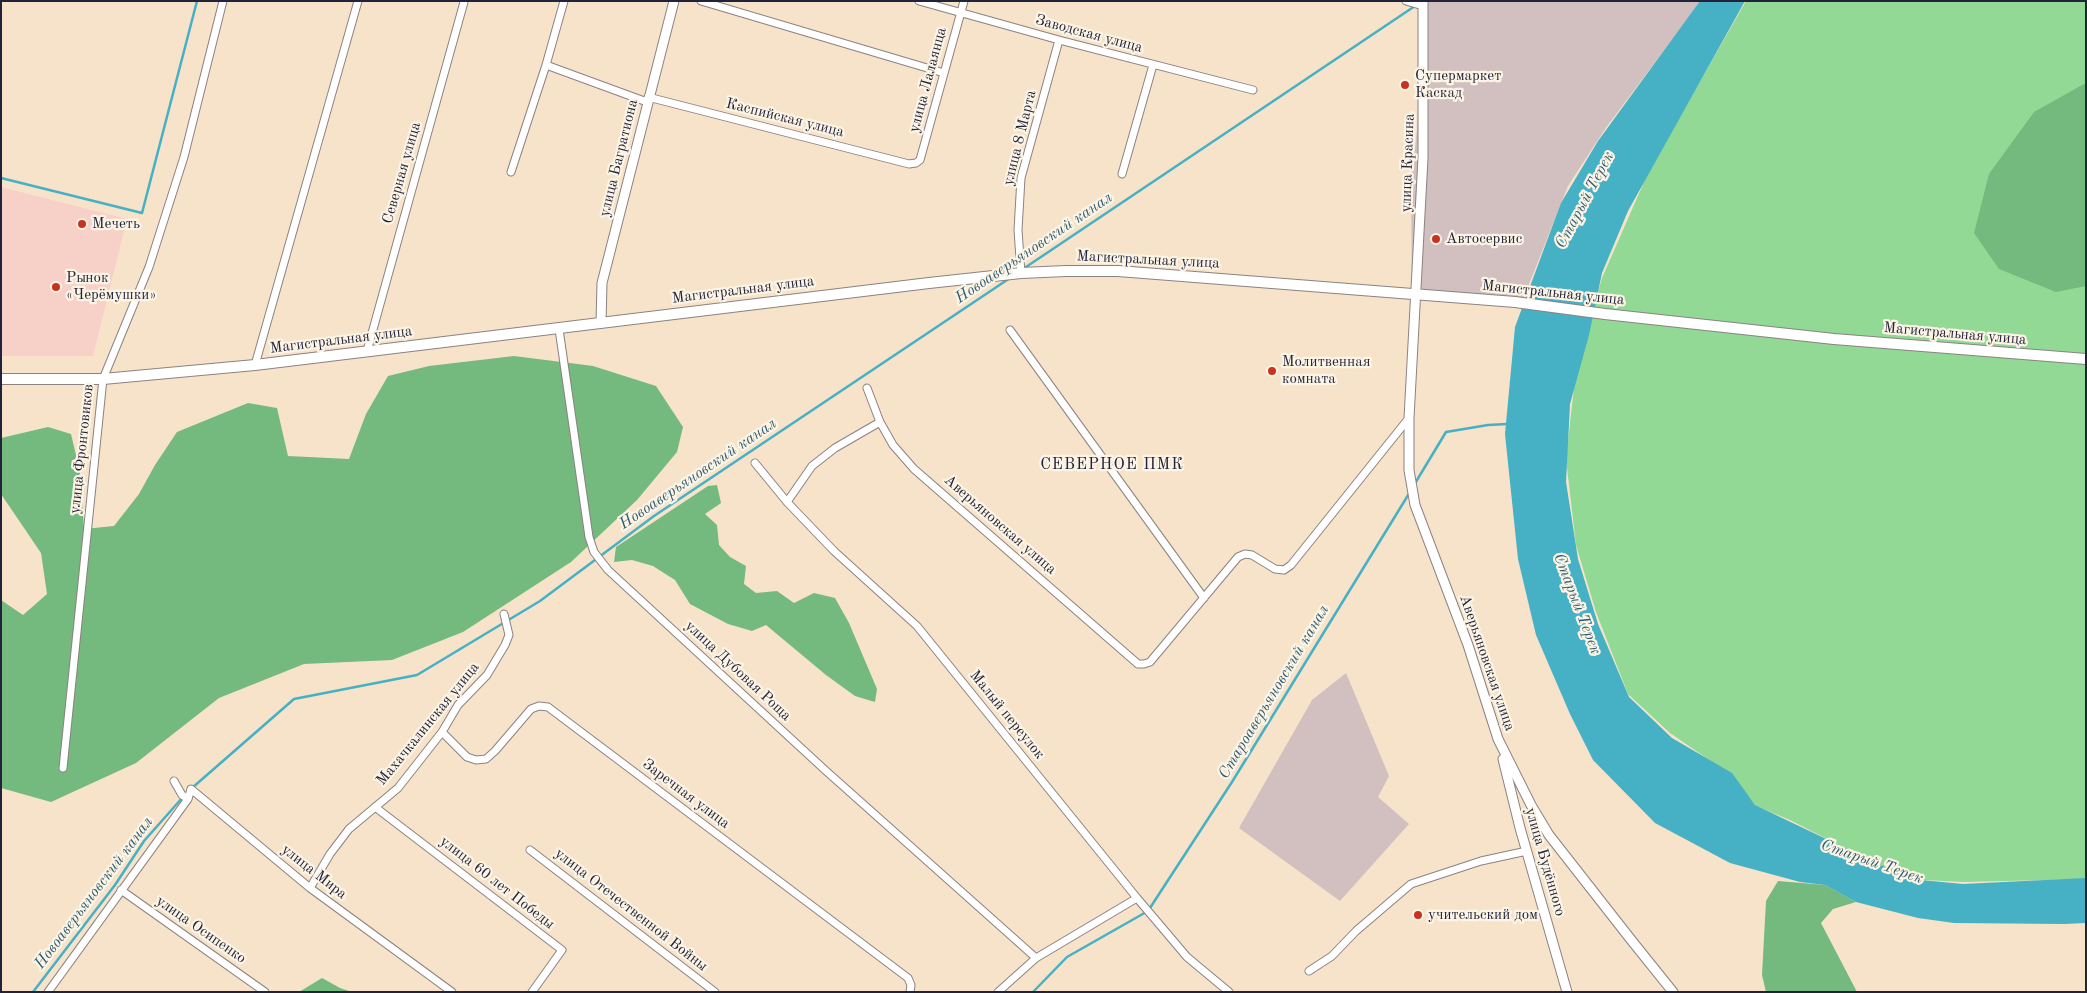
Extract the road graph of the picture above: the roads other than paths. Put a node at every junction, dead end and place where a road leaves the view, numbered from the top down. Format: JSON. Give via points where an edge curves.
{"nodes":[{"id":1,"x":223,"y":1,"type":"edge"},
{"id":2,"x":358,"y":1,"type":"edge"},
{"id":3,"x":564,"y":1,"type":"edge"},
{"id":4,"x":674,"y":1,"type":"edge"},
{"id":5,"x":701,"y":1,"type":"edge"},
{"id":6,"x":919,"y":1,"type":"edge"},
{"id":7,"x":964,"y":1,"type":"edge"},
{"id":8,"x":1406,"y":1,"type":"edge"},
{"id":9,"x":464,"y":2,"type":"dead end"},
{"id":10,"x":1423,"y":3,"type":"edge"},
{"id":11,"x":960,"y":13,"type":"junction"},
{"id":12,"x":1059,"y":40,"type":"junction"},
{"id":13,"x":546,"y":65,"type":"junction"},
{"id":14,"x":1153,"y":65,"type":"junction"},
{"id":15,"x":944,"y":73,"type":"junction"},
{"id":16,"x":1253,"y":90,"type":"dead end"},
{"id":17,"x":648,"y":99,"type":"junction"},
{"id":18,"x":916,"y":163,"type":"joint"},
{"id":19,"x":512,"y":172,"type":"dead end"},
{"id":20,"x":1122,"y":174,"type":"dead end"},
{"id":21,"x":1021,"y":273,"type":"junction"},
{"id":22,"x":1416,"y":295,"type":"junction"},
{"id":23,"x":601,"y":323,"type":"junction"},
{"id":24,"x":559,"y":328,"type":"junction"},
{"id":25,"x":1010,"y":330,"type":"dead end"},
{"id":26,"x":367,"y":351,"type":"junction"},
{"id":27,"x":2086,"y":359,"type":"edge"},
{"id":28,"x":255,"y":365,"type":"junction"},
{"id":29,"x":1,"y":379,"type":"edge"},
{"id":30,"x":103,"y":379,"type":"junction"},
{"id":31,"x":867,"y":388,"type":"dead end"},
{"id":32,"x":1409,"y":418,"type":"junction"},
{"id":33,"x":880,"y":422,"type":"junction"},
{"id":34,"x":755,"y":463,"type":"dead end"},
{"id":35,"x":787,"y":502,"type":"junction"},
{"id":36,"x":1204,"y":598,"type":"junction"},
{"id":37,"x":504,"y":614,"type":"dead end"},
{"id":38,"x":442,"y":732,"type":"junction"},
{"id":39,"x":1498,"y":739,"type":"junction"},
{"id":40,"x":62,"y":768,"type":"dead end"},
{"id":41,"x":174,"y":781,"type":"dead end"},
{"id":42,"x":188,"y":799,"type":"junction"},
{"id":43,"x":375,"y":807,"type":"junction"},
{"id":44,"x":530,"y":850,"type":"dead end"},
{"id":45,"x":1527,"y":851,"type":"junction"},
{"id":46,"x":310,"y":888,"type":"junction"},
{"id":47,"x":122,"y":890,"type":"junction"},
{"id":48,"x":1137,"y":898,"type":"junction"},
{"id":49,"x":1036,"y":958,"type":"junction"},
{"id":50,"x":1309,"y":971,"type":"dead end"},
{"id":51,"x":48,"y":992,"type":"edge"},
{"id":52,"x":265,"y":992,"type":"edge"},
{"id":53,"x":452,"y":992,"type":"edge"},
{"id":54,"x":532,"y":992,"type":"edge"},
{"id":55,"x":715,"y":992,"type":"edge"},
{"id":56,"x":910,"y":992,"type":"edge"},
{"id":57,"x":998,"y":992,"type":"edge"},
{"id":58,"x":1229,"y":992,"type":"edge"},
{"id":59,"x":1568,"y":992,"type":"edge"},
{"id":60,"x":1673,"y":992,"type":"edge"}],
"edges":[{"from":1,"to":30,"type":"street","name":"улица Фронтовиков","via":[[181,166],[149,267]]},
{"from":2,"to":28,"type":"street"},
{"from":3,"to":13,"type":"street"},
{"from":4,"to":17,"type":"street","name":"улица Багратиона"},
{"from":5,"to":15,"type":"street"},
{"from":6,"to":11,"type":"street","name":"Заводская улица"},
{"from":7,"to":11,"type":"street","name":"улица Лалаянца"},
{"from":8,"to":10,"type":"street"},
{"from":9,"to":26,"type":"street","name":"Северная улица"},
{"from":10,"to":22,"type":"street","name":"улица Красина","via":[[1423,158]]},
{"from":11,"to":12,"type":"street","name":"Заводская улица"},
{"from":11,"to":15,"type":"street","name":"улица Лалаянца"},
{"from":12,"to":14,"type":"street","name":"Заводская улица"},
{"from":12,"to":21,"type":"street","name":"улица 8 Марта","via":[[1021,178],[1018,230]]},
{"from":13,"to":17,"type":"street","name":"Каспийская улица"},
{"from":13,"to":19,"type":"street"},
{"from":14,"to":16,"type":"street","name":"Заводская улица"},
{"from":14,"to":20,"type":"street"},
{"from":15,"to":18,"type":"street","name":"улица Лалаянца","via":[[920,160]]},
{"from":17,"to":18,"type":"street","name":"Каспийская улица","via":[[909,164]]},
{"from":17,"to":23,"type":"street","name":"улица Багратиона","via":[[602,283]]},
{"from":21,"to":22,"type":"main road","name":"Магистральная улица","via":[[1118,271]]},
{"from":21,"to":23,"type":"main road","name":"Магистральная улица"},
{"from":22,"to":27,"type":"main road","name":"Магистральная улица","via":[[1515,302],[1834,339]]},
{"from":22,"to":32,"type":"street","name":"Аверьяновская улица"},
{"from":23,"to":24,"type":"main road","name":"Магистральная улица"},
{"from":24,"to":26,"type":"main road","name":"Магистральная улица"},
{"from":24,"to":49,"type":"street","name":"улица Дубовая Роща","via":[[589,538],[594,552],[608,570],[825,770]]},
{"from":25,"to":36,"type":"street"},
{"from":26,"to":28,"type":"main road","name":"Магистральная улица"},
{"from":28,"to":30,"type":"main road","name":"Магистральная улица"},
{"from":29,"to":30,"type":"main road","name":"Магистральная улица"},
{"from":30,"to":40,"type":"street","name":"улица Фронтовиков"},
{"from":31,"to":33,"type":"street","name":"Аверьяновская улица"},
{"from":32,"to":36,"type":"street","via":[[1291,565],[1284,570],[1276,569],[1245,554],[1238,557]]},
{"from":32,"to":39,"type":"street","name":"Аверьяновская улица","via":[[1409,470],[1415,505],[1468,645]]},
{"from":33,"to":35,"type":"street","via":[[835,448],[812,466]]},
{"from":33,"to":36,"type":"street","name":"Аверьяновская улица","via":[[893,445],[914,469],[1138,664],[1150,662]]},
{"from":34,"to":35,"type":"street","name":"Малый переулок"},
{"from":35,"to":48,"type":"street","name":"Малый переулок","via":[[834,551],[917,626]]},
{"from":37,"to":38,"type":"street","name":"Махачкалинская улица","via":[[509,635],[506,646],[488,675],[458,706]]},
{"from":38,"to":43,"type":"street","name":"Махачкалинская улица","via":[[398,788]]},
{"from":38,"to":56,"type":"street","name":"Заречная улица","via":[[468,757],[486,759],[532,709],[548,707],[908,978]]},
{"from":39,"to":45,"type":"street","name":"улица Будённого"},
{"from":39,"to":60,"type":"street","name":"Аверьяновская улица","via":[[1549,835]]},
{"from":41,"to":42,"type":"street"},
{"from":42,"to":46,"type":"street","name":"улица Мира","via":[[191,789]]},
{"from":42,"to":47,"type":"street"},
{"from":43,"to":46,"type":"street","name":"Махачкалинская улица","via":[[349,829]]},
{"from":43,"to":54,"type":"street","name":"улица 60 лет Победы","via":[[562,950]]},
{"from":44,"to":55,"type":"street","name":"улица Отечественной Войны"},
{"from":45,"to":50,"type":"street","via":[[1481,861],[1411,884],[1332,956]]},
{"from":45,"to":59,"type":"street","name":"улица Будённого"},
{"from":46,"to":53,"type":"street","name":"улица Мира"},
{"from":47,"to":51,"type":"street"},
{"from":47,"to":52,"type":"street","name":"улица Осипенко"},
{"from":48,"to":49,"type":"street"},
{"from":48,"to":58,"type":"street","name":"Малый переулок","via":[[1187,956]]},
{"from":49,"to":57,"type":"street"}]}
